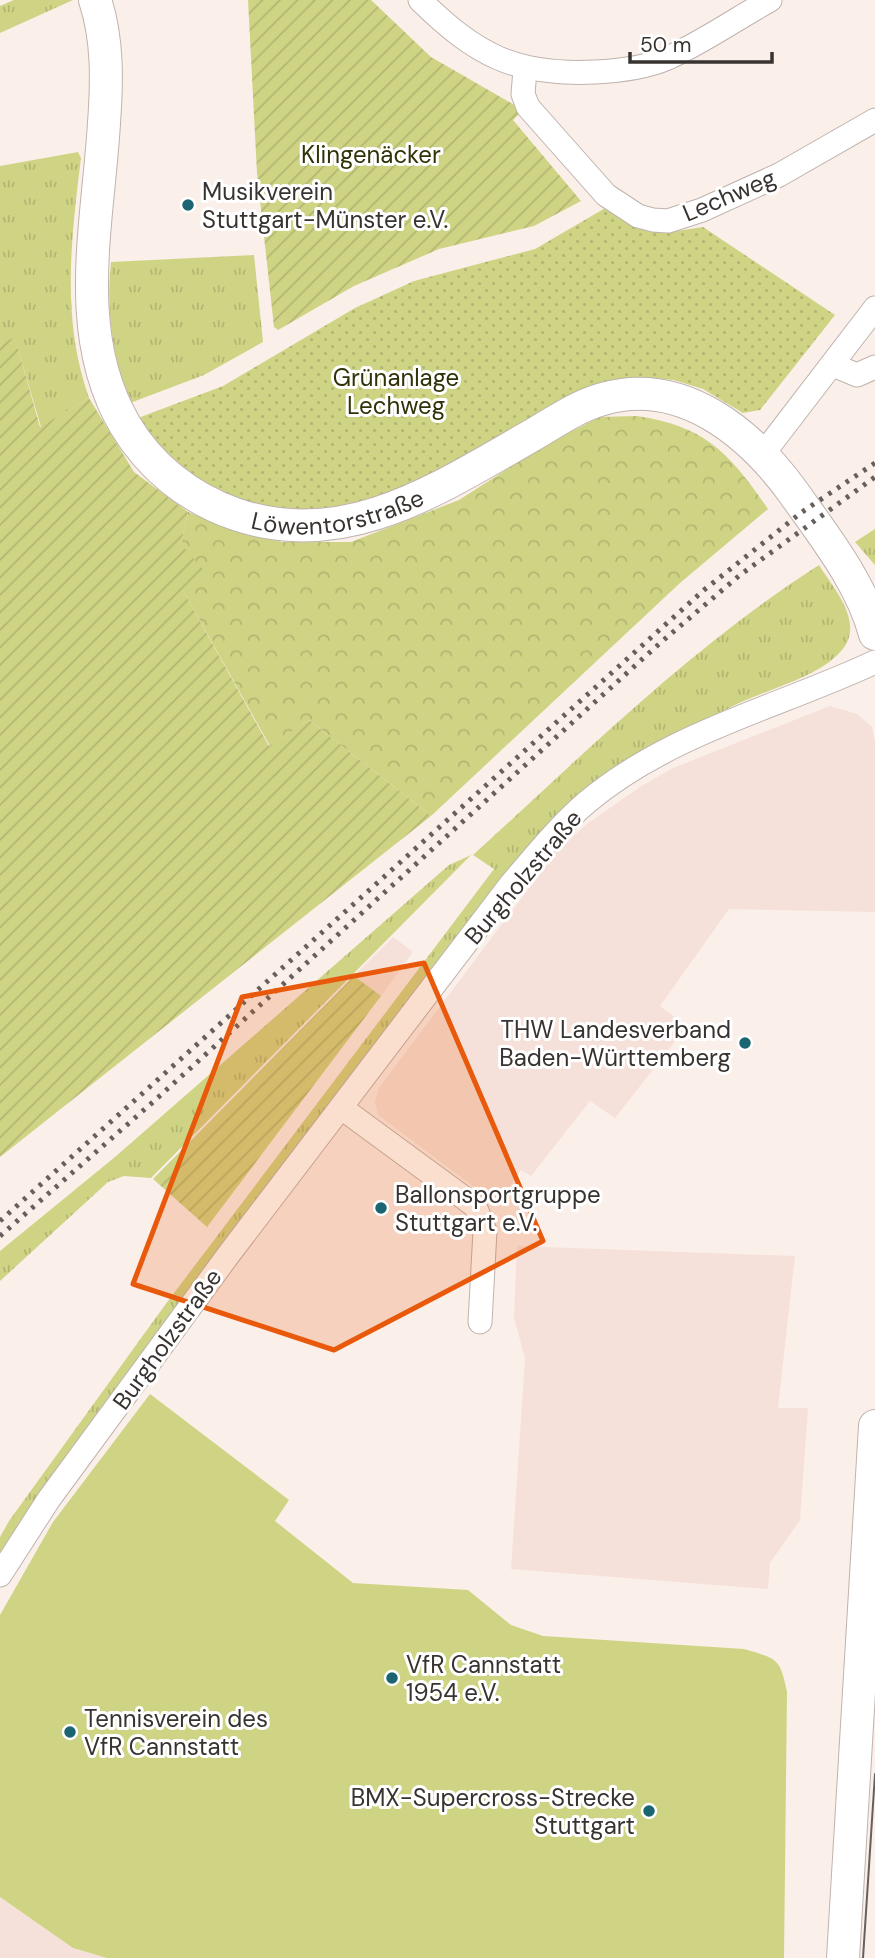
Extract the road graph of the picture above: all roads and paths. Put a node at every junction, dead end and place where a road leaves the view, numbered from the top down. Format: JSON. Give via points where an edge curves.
{"nodes":[{"id":1,"x":95,"y":0,"type":"edge"},
{"id":2,"x":420,"y":0,"type":"edge"},
{"id":3,"x":770,"y":0,"type":"edge"},
{"id":4,"x":525,"y":69,"type":"junction"},
{"id":5,"x":875,"y":120,"type":"edge"},
{"id":6,"x":875,"y":308,"type":"edge"},
{"id":7,"x":833,"y":365,"type":"junction"},
{"id":8,"x":875,"y":368,"type":"edge"},
{"id":9,"x":763,"y":454,"type":"junction"},
{"id":10,"x":875,"y":634,"type":"edge"},
{"id":11,"x":875,"y":662,"type":"edge"},
{"id":12,"x":343,"y":1109,"type":"junction"},
{"id":13,"x":480,"y":1322,"type":"dead end"},
{"id":14,"x":875,"y":1426,"type":"edge"},
{"id":15,"x":0,"y":1575,"type":"edge"},
{"id":16,"x":843,"y":1958,"type":"edge"}],
"edges":[{"from":1,"to":9,"type":"main road","name":"Löwentorstraße","via":[[103,34],[106,89],[92,309],[96,351],[120,416],[141,450],[191,494],[256,522],[337,525],[410,503],[603,399],[661,396],[690,404],[733,427]]},
{"from":2,"to":4,"type":"street","via":[[445,25],[491,56]]},
{"from":3,"to":4,"type":"street","via":[[666,59],[613,71],[568,74]]},
{"from":4,"to":5,"type":"street","name":"Lechweg","via":[[523,94],[537,117],[606,195],[638,216],[653,220],[668,220],[735,195]]},
{"from":6,"to":7,"type":"street"},
{"from":7,"to":8,"type":"street","via":[[857,375]]},
{"from":7,"to":9,"type":"street"},
{"from":9,"to":10,"type":"main road","name":"Löwentorstraße","via":[[838,558],[869,610]]},
{"from":11,"to":12,"type":"street","name":"Burgholzstraße","via":[[737,716],[664,752],[588,801],[511,884]]},
{"from":12,"to":13,"type":"street","via":[[475,1206],[485,1231]]},
{"from":12,"to":15,"type":"street","name":"Burgholzstraße","via":[[131,1387]]},
{"from":14,"to":16,"type":"main road"}]}
